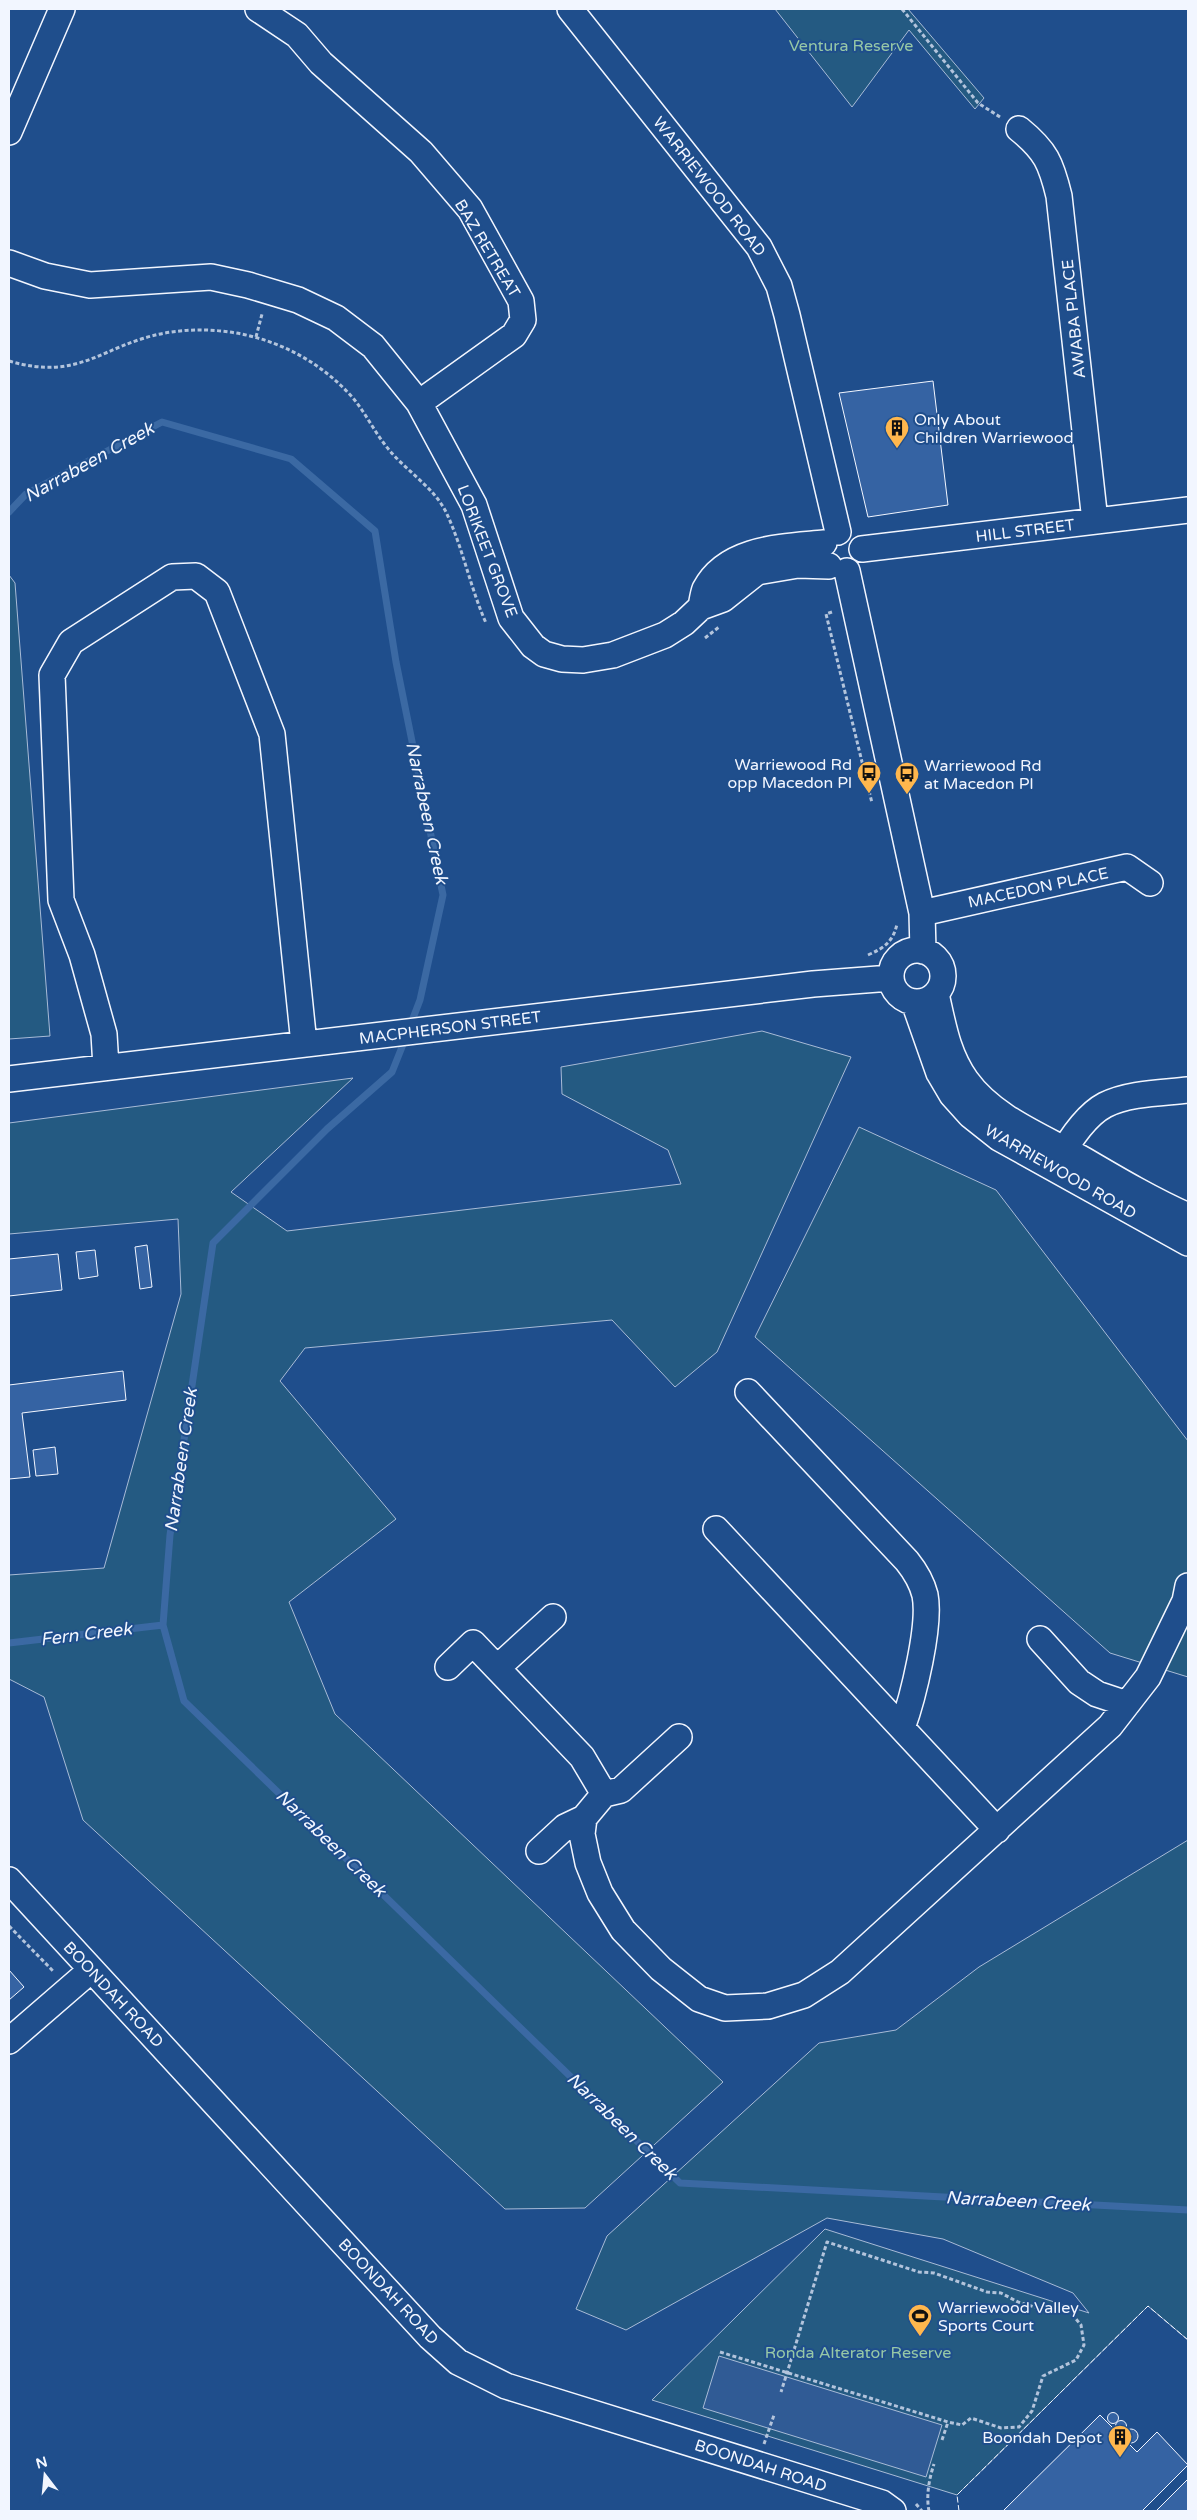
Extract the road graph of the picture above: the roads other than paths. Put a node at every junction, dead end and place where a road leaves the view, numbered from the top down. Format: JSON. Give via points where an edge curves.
{"nodes":[{"id":1,"x":62,"y":9,"type":"edge"},
{"id":2,"x":258,"y":9,"type":"edge"},
{"id":3,"x":570,"y":9,"type":"edge"},
{"id":4,"x":1019,"y":129,"type":"road end"},
{"id":5,"x":9,"y":132,"type":"edge"},
{"id":6,"x":9,"y":263,"type":"edge"},
{"id":7,"x":419,"y":403,"type":"junction"},
{"id":8,"x":1188,"y":510,"type":"edge"},
{"id":9,"x":1095,"y":521,"type":"junction"},
{"id":10,"x":834,"y":553,"type":"junction"},
{"id":11,"x":1150,"y":883,"type":"dead end"},
{"id":12,"x":922,"y":913,"type":"junction"},
{"id":13,"x":923,"y":951,"type":"junction"},
{"id":14,"x":892,"y":978,"type":"junction"},
{"id":15,"x":925,"y":998,"type":"junction"},
{"id":16,"x":304,"y":1044,"type":"junction"},
{"id":17,"x":106,"y":1067,"type":"junction"},
{"id":18,"x":9,"y":1079,"type":"edge"},
{"id":19,"x":1188,"y":1090,"type":"edge"},
{"id":20,"x":1059,"y":1159,"type":"junction"},
{"id":21,"x":1188,"y":1216,"type":"edge"},
{"id":22,"x":1188,"y":1242,"type":"edge"},
{"id":23,"x":748,"y":1392,"type":"dead end"},
{"id":24,"x":716,"y":1529,"type":"dead end"},
{"id":25,"x":1188,"y":1586,"type":"edge"},
{"id":26,"x":553,"y":1617,"type":"dead end"},
{"id":27,"x":1040,"y":1639,"type":"dead end"},
{"id":28,"x":448,"y":1667,"type":"dead end"},
{"id":29,"x":497,"y":1668,"type":"junction"},
{"id":30,"x":1127,"y":1704,"type":"junction"},
{"id":31,"x":902,"y":1728,"type":"junction"},
{"id":32,"x":679,"y":1737,"type":"dead end"},
{"id":33,"x":604,"y":1794,"type":"junction"},
{"id":34,"x":584,"y":1818,"type":"junction"},
{"id":35,"x":997,"y":1830,"type":"junction"},
{"id":36,"x":539,"y":1851,"type":"dead end"},
{"id":37,"x":9,"y":1880,"type":"edge"},
{"id":38,"x":92,"y":1970,"type":"junction"},
{"id":39,"x":9,"y":2041,"type":"edge"},
{"id":40,"x":893,"y":2511,"type":"edge"}],
"edges":[{"from":1,"to":5,"type":"street"},
{"from":2,"to":7,"type":"street","name":"BAZ RETREAT","via":[[297,35],[321,63],[421,152],[470,210],[521,301],[523,320],[514,335]]},
{"from":3,"to":10,"type":"street","name":"WARRIEWOOD ROAD","via":[[719,194],[768,262],[787,315]]},
{"from":4,"to":9,"type":"street","name":"AWABA PLACE","via":[[1043,150],[1059,196]]},
{"from":6,"to":7,"type":"street","name":"LORIKEET GROVE","via":[[45,276],[90,285],[211,278],[298,300],[336,318],[374,346]]},
{"from":7,"to":10,"type":"street","name":"LORIKEET GROVE","via":[[474,505],[511,618],[533,646],[544,654],[562,659],[598,659],[666,635],[701,607],[705,589],[717,574],[734,562],[764,549]]},
{"from":8,"to":9,"type":"street","name":"HILL STREET"},
{"from":9,"to":10,"type":"street","name":"HILL STREET","via":[[862,549],[856,537],[845,532]]},
{"from":10,"to":12,"type":"street","name":"WARRIEWOOD ROAD"},
{"from":11,"to":12,"type":"street","name":"MACEDON PLACE","via":[[1127,867]]},
{"from":12,"to":13,"type":"street","name":"WARRIEWOOD ROAD"},
{"from":13,"to":14,"type":"street","via":[[915,950],[900,956],[895,962]]},
{"from":13,"to":15,"type":"street","via":[[941,965],[943,980]]},
{"from":14,"to":15,"type":"street","via":[[898,994]]},
{"from":14,"to":16,"type":"street","name":"MACPHERSON STREET","via":[[812,984]]},
{"from":15,"to":20,"type":"street","name":"WARRIEWOOD ROAD","via":[[966,1080],[996,1111]]},
{"from":16,"to":17,"type":"street","name":"MACPHERSON STREET"},
{"from":16,"to":17,"type":"street","via":[[272,734],[217,592],[196,576],[172,577],[70,642],[52,674],[61,900],[82,955],[104,1034]]},
{"from":17,"to":18,"type":"street","name":"MACPHERSON STREET"},
{"from":19,"to":20,"type":"street","via":[[1116,1100],[1103,1106],[1085,1122]]},
{"from":20,"to":21,"type":"street","name":"WARRIEWOOD ROAD","via":[[1121,1183]]},
{"from":20,"to":22,"type":"street","name":"WARRIEWOOD ROAD"},
{"from":23,"to":31,"type":"street","via":[[916,1573],[925,1593],[927,1612],[912,1700]]},
{"from":24,"to":31,"type":"street"},
{"from":25,"to":30,"type":"street","via":[[1185,1601],[1148,1678]]},
{"from":26,"to":29,"type":"street"},
{"from":27,"to":30,"type":"street","via":[[1079,1682],[1098,1694]]},
{"from":28,"to":29,"type":"street","via":[[473,1643]]},
{"from":29,"to":33,"type":"street","via":[[582,1757]]},
{"from":30,"to":35,"type":"street","via":[[1110,1726]]},
{"from":31,"to":35,"type":"street"},
{"from":32,"to":33,"type":"street","via":[[621,1790]]},
{"from":33,"to":34,"type":"street"},
{"from":34,"to":35,"type":"street","via":[[582,1834],[588,1863],[600,1893],[622,1930],[661,1969],[699,1999],[725,2008],[768,2006],[804,1995],[840,1972]]},
{"from":34,"to":36,"type":"street","via":[[566,1827]]},
{"from":37,"to":38,"type":"street","name":"BOONDAH ROAD"},
{"from":38,"to":39,"type":"street"},
{"from":38,"to":40,"type":"street","name":"BOONDAH ROAD","via":[[430,2337],[458,2362],[506,2386],[882,2503]]}]}
